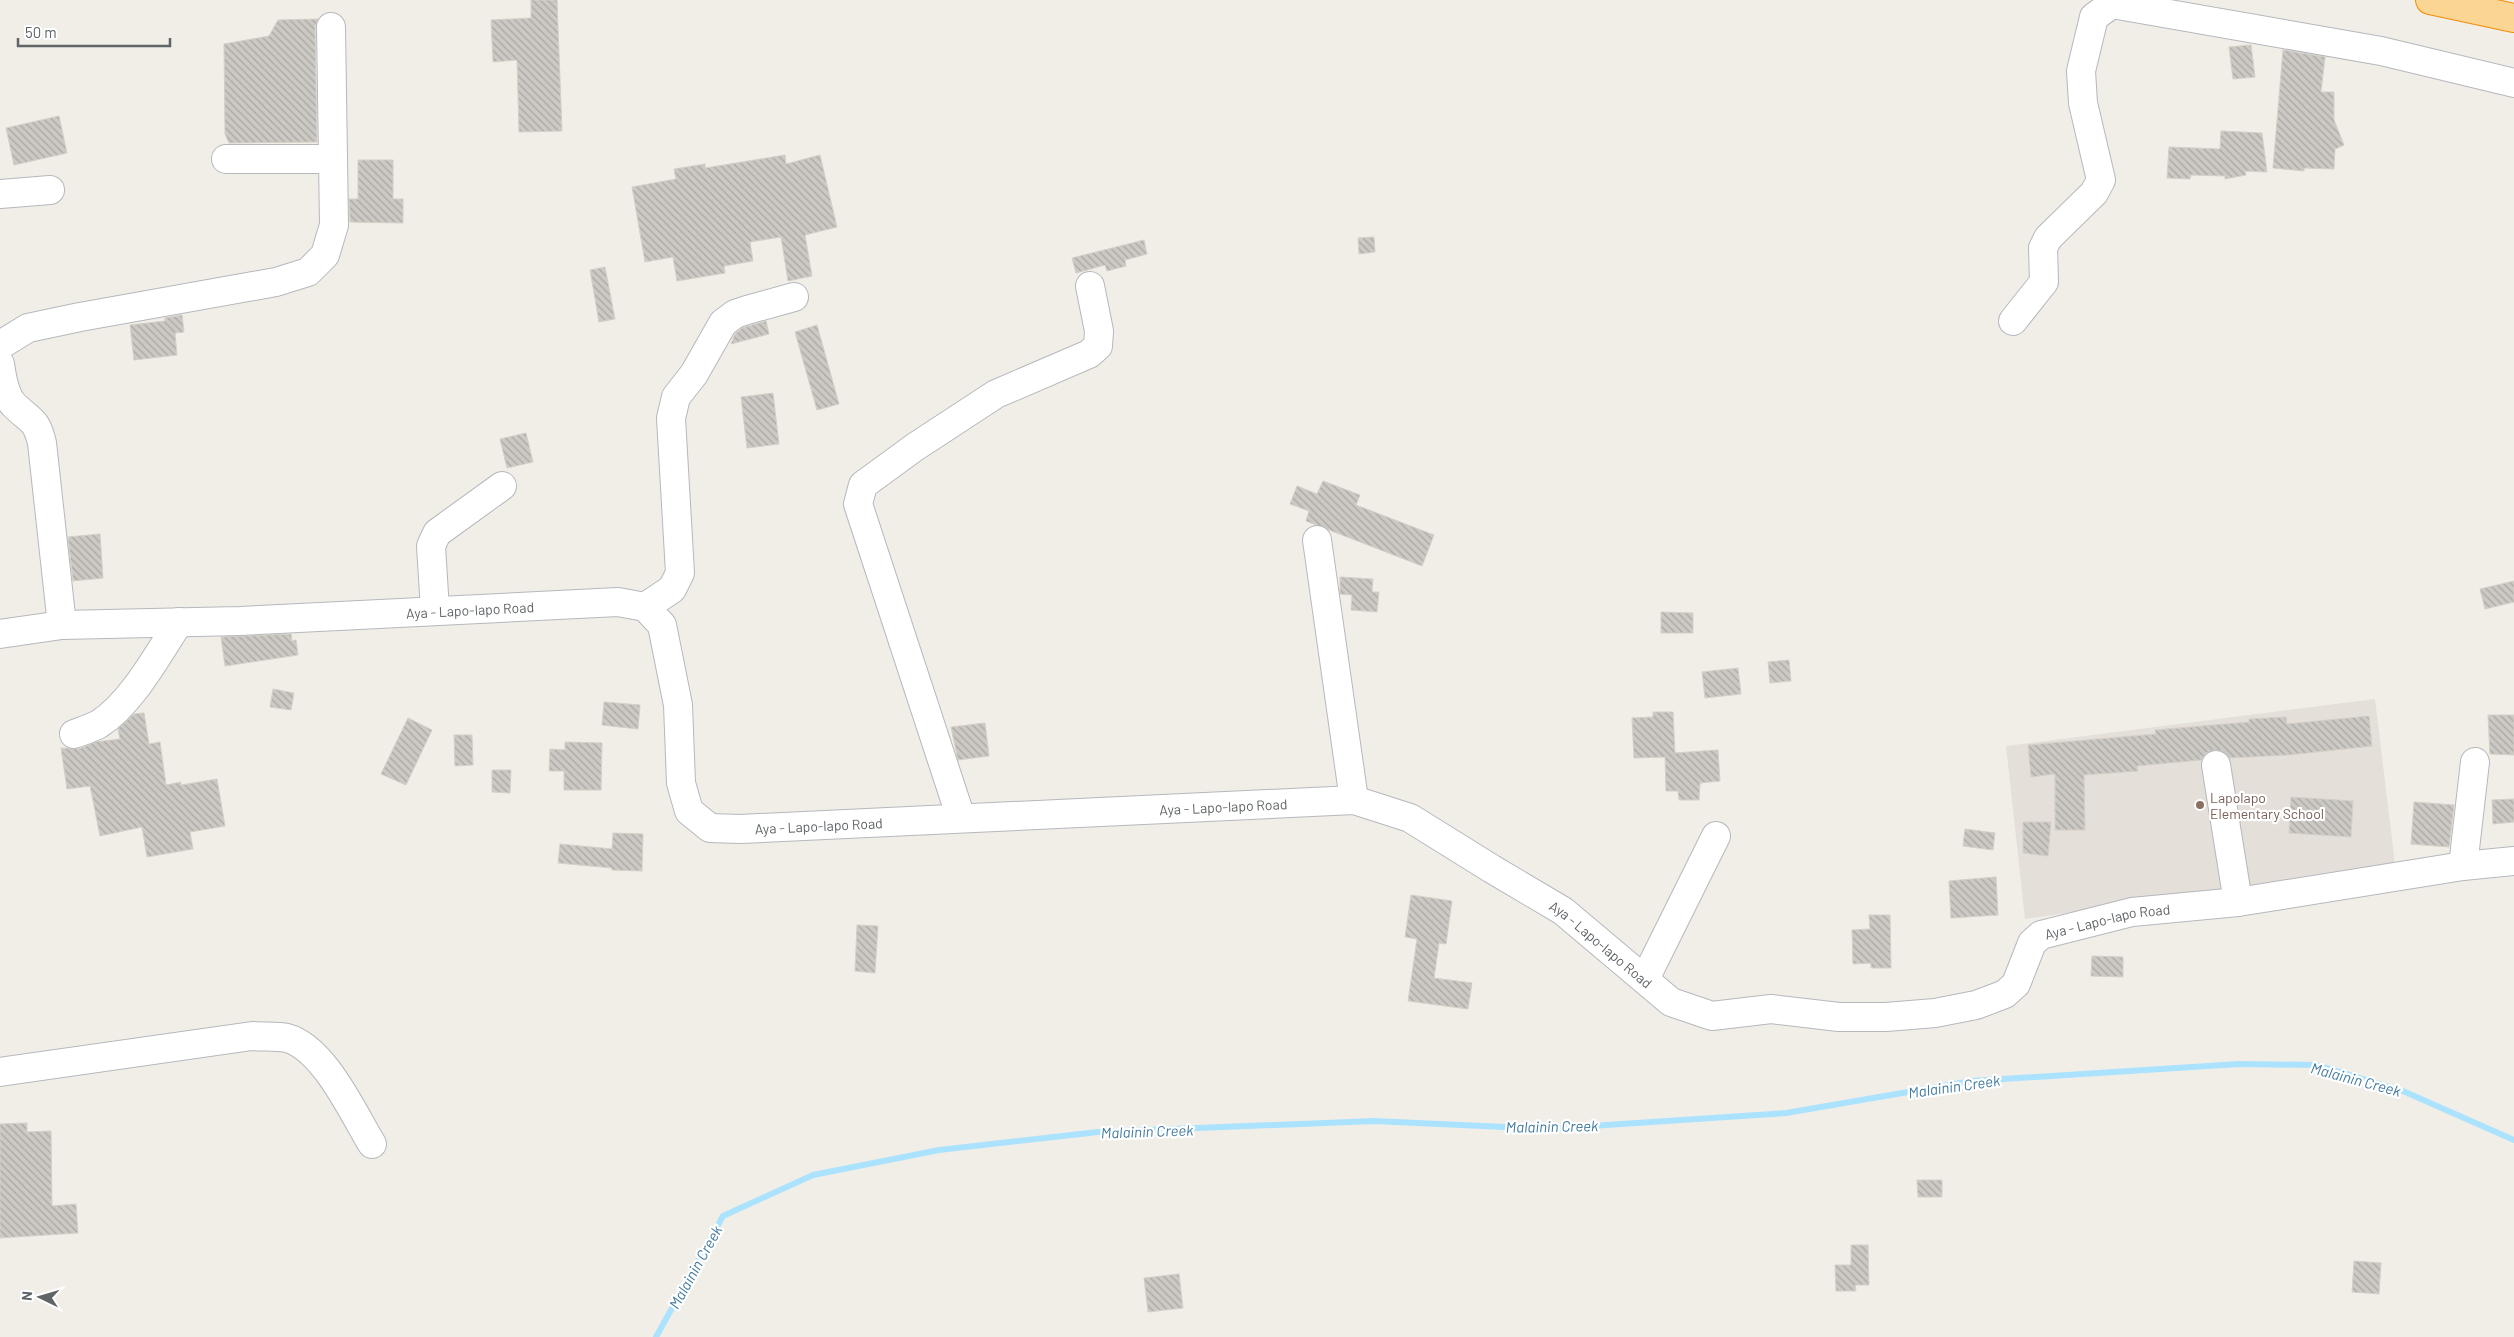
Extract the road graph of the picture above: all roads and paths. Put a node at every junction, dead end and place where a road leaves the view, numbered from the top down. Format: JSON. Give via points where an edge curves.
{"nodes":[{"id":1,"x":2430,"y":0,"type":"edge"},
{"id":2,"x":2514,"y":18,"type":"edge"},
{"id":3,"x":331,"y":27,"type":"dead end"},
{"id":4,"x":2514,"y":83,"type":"edge"},
{"id":5,"x":226,"y":159,"type":"dead end"},
{"id":6,"x":333,"y":159,"type":"junction"},
{"id":7,"x":50,"y":190,"type":"dead end"},
{"id":8,"x":0,"y":194,"type":"edge"},
{"id":9,"x":1090,"y":286,"type":"dead end"},
{"id":10,"x":794,"y":297,"type":"dead end"},
{"id":11,"x":2013,"y":321,"type":"dead end"},
{"id":12,"x":0,"y":347,"type":"edge"},
{"id":13,"x":502,"y":486,"type":"dead end"},
{"id":14,"x":1317,"y":540,"type":"dead end"},
{"id":15,"x":646,"y":607,"type":"junction"},
{"id":16,"x":435,"y":610,"type":"junction"},
{"id":17,"x":179,"y":622,"type":"junction"},
{"id":18,"x":62,"y":625,"type":"junction"},
{"id":19,"x":0,"y":634,"type":"edge"},
{"id":20,"x":74,"y":734,"type":"dead end"},
{"id":21,"x":2475,"y":762,"type":"dead end"},
{"id":22,"x":2216,"y":765,"type":"dead end"},
{"id":23,"x":1354,"y":800,"type":"junction"},
{"id":24,"x":960,"y":818,"type":"junction"},
{"id":25,"x":1716,"y":836,"type":"dead end"},
{"id":26,"x":2514,"y":862,"type":"edge"},
{"id":27,"x":2463,"y":866,"type":"junction"},
{"id":28,"x":2238,"y":902,"type":"junction"},
{"id":29,"x":1645,"y":979,"type":"junction"},
{"id":30,"x":0,"y":1072,"type":"edge"},
{"id":31,"x":372,"y":1144,"type":"dead end"}],
"edges":[{"from":1,"to":2,"type":"highway"},
{"from":3,"to":6,"type":"street"},
{"from":4,"to":11,"type":"street","via":[[2382,51],[2112,4],[2094,17],[2081,71],[2083,102],[2101,180],[2094,193],[2048,238],[2043,248],[2044,282]]},
{"from":5,"to":6,"type":"street"},
{"from":6,"to":12,"type":"street","via":[[334,225],[326,254],[308,272],[276,282],[28,328]]},
{"from":7,"to":8,"type":"street"},
{"from":9,"to":24,"type":"street","via":[[1099,332],[1098,346],[1089,354],[996,394],[915,447],[863,486],[859,493],[858,504]]},
{"from":10,"to":15,"type":"street","via":[[735,314],[723,323],[694,374],[676,398],[671,418],[680,573],[672,589]]},
{"from":12,"to":18,"type":"street","via":[[4,385],[13,404],[38,425]]},
{"from":13,"to":16,"type":"street","via":[[437,533],[432,546]]},
{"from":14,"to":23,"type":"street"},
{"from":15,"to":16,"type":"street","name":"Aya - Lapo-lapo Road","via":[[618,602]]},
{"from":15,"to":24,"type":"street","name":"Aya - Lapo-lapo Road","via":[[662,625],[666,642],[678,705],[683,792],[689,811],[710,828]]},
{"from":16,"to":17,"type":"street","name":"Aya - Lapo-lapo Road"},
{"from":17,"to":18,"type":"street","name":"Aya - Lapo-lapo Road"},
{"from":17,"to":20,"type":"street","via":[[147,671],[115,710],[99,724]]},
{"from":18,"to":19,"type":"street","name":"Aya - Lapo-lapo Road"},
{"from":21,"to":27,"type":"street"},
{"from":22,"to":28,"type":"street"},
{"from":23,"to":24,"type":"street","name":"Aya - Lapo-lapo Road"},
{"from":23,"to":29,"type":"street","name":"Aya - Lapo-lapo Road","via":[[1410,818],[1564,911]]},
{"from":25,"to":29,"type":"street"},
{"from":26,"to":27,"type":"street","name":"Aya - Lapo-lapo Road"},
{"from":27,"to":28,"type":"street","name":"Aya - Lapo-lapo Road"},
{"from":28,"to":29,"type":"street","name":"Aya - Lapo-lapo Road","via":[[2132,912],[2041,935],[2032,943],[2016,984],[2005,994],[1976,1005],[1935,1013],[1839,1017],[1771,1009],[1712,1016],[1671,1002]]},
{"from":30,"to":31,"type":"street","via":[[252,1036],[287,1038],[311,1051],[326,1069]]}]}
